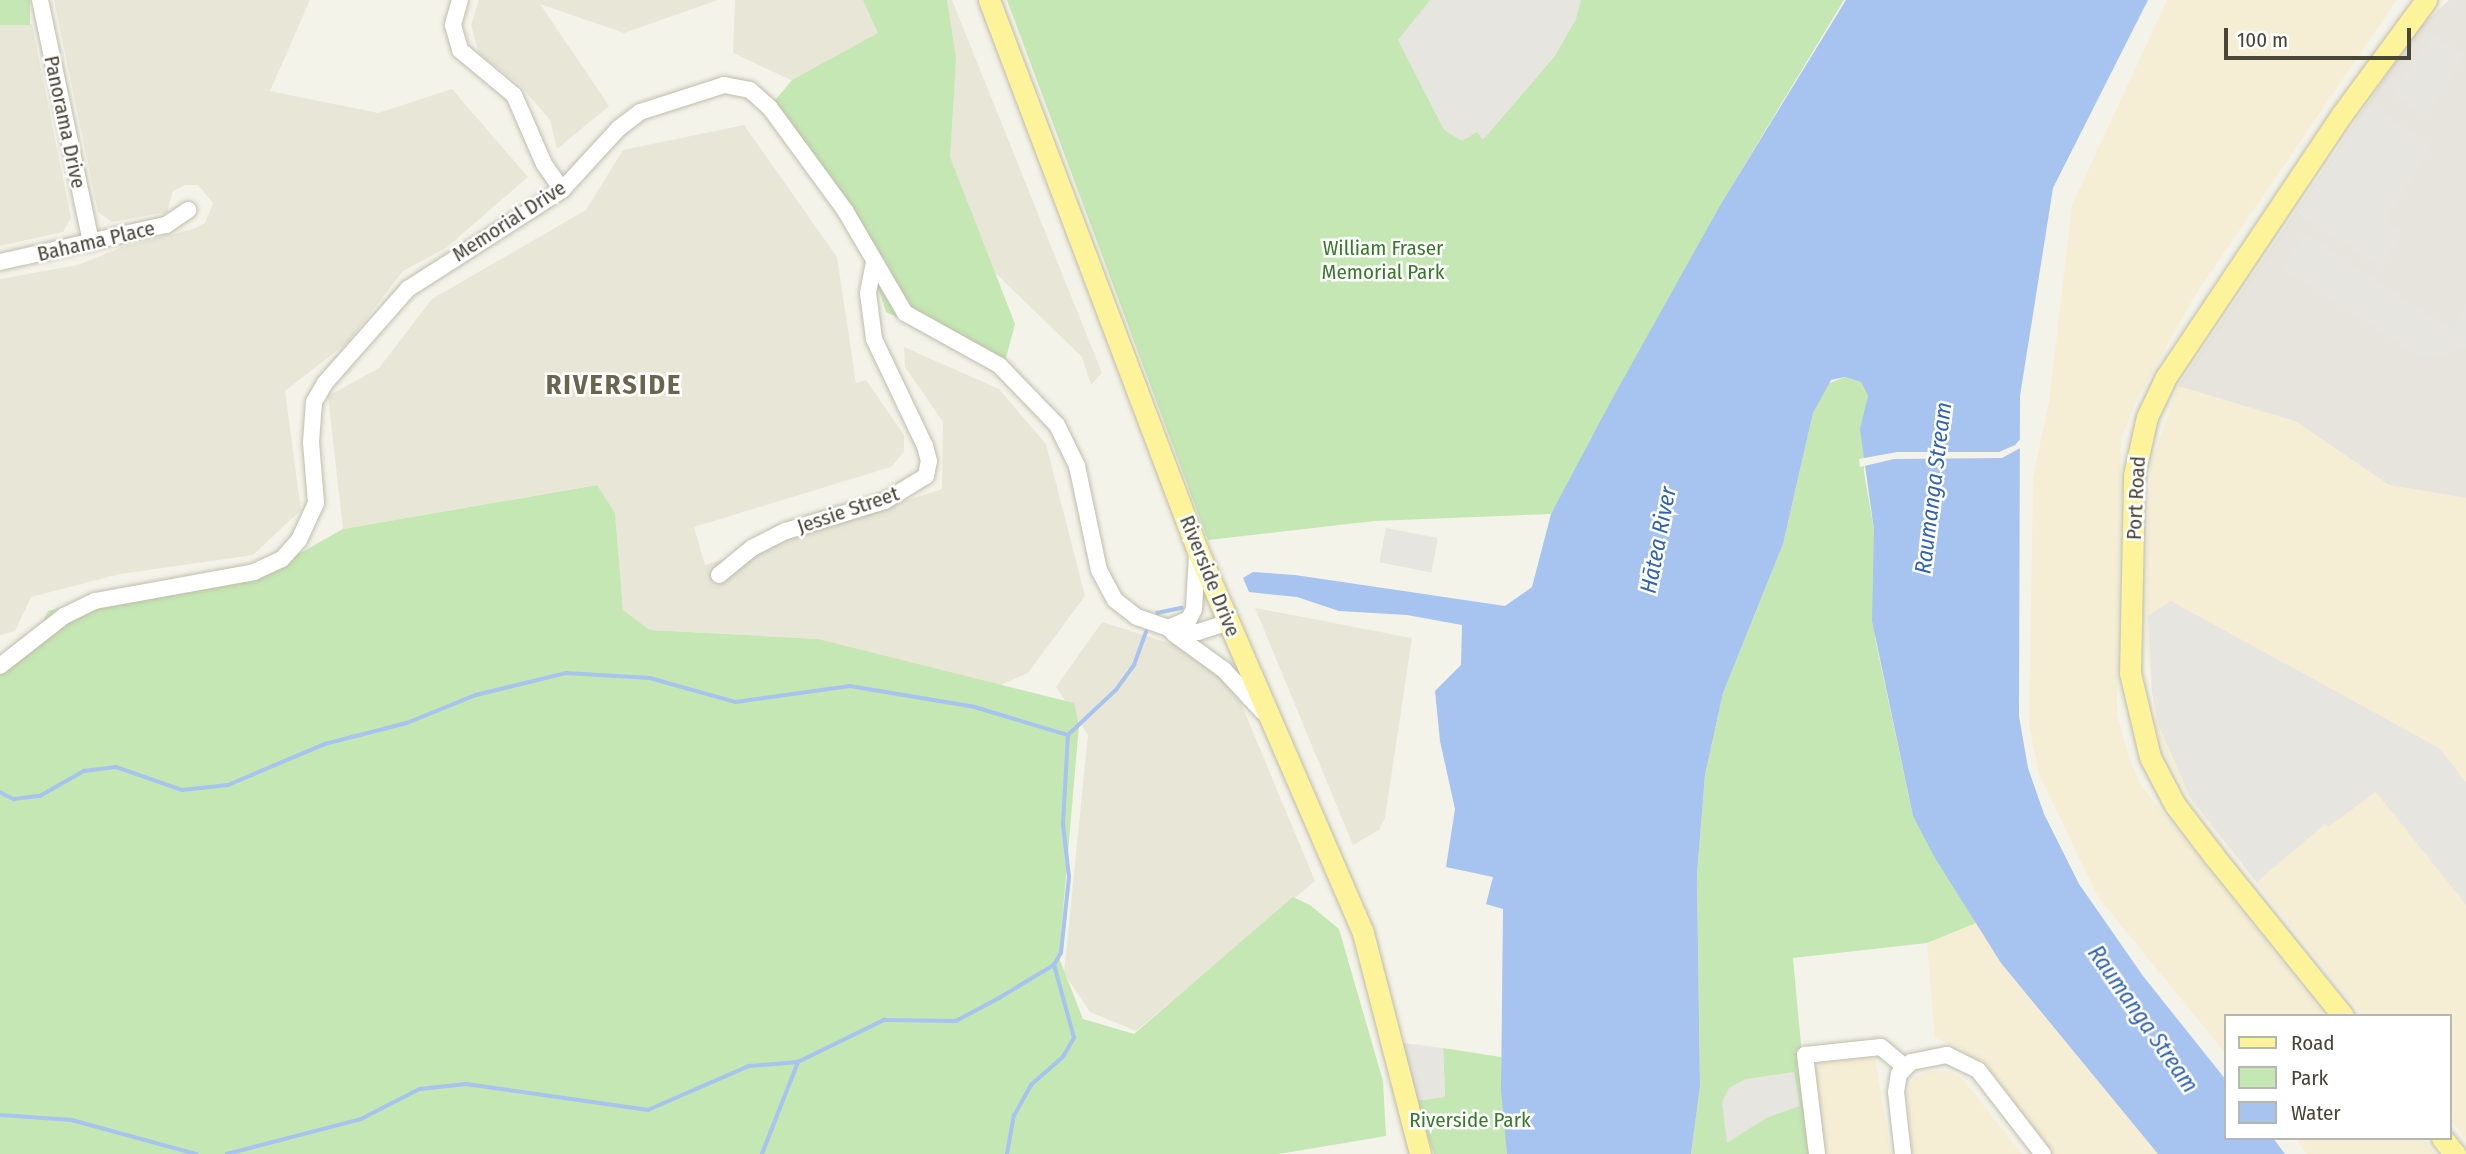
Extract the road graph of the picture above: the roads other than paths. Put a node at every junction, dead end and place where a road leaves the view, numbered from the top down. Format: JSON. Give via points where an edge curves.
{"nodes":[{"id":1,"x":40,"y":0,"type":"edge"},
{"id":2,"x":460,"y":0,"type":"edge"},
{"id":3,"x":989,"y":0,"type":"edge"},
{"id":4,"x":2426,"y":0,"type":"edge"},
{"id":5,"x":562,"y":190,"type":"junction"},
{"id":6,"x":188,"y":210,"type":"dead end"},
{"id":7,"x":91,"y":243,"type":"junction"},
{"id":8,"x":0,"y":262,"type":"edge"},
{"id":9,"x":874,"y":263,"type":"junction"},
{"id":10,"x":1197,"y":549,"type":"junction"},
{"id":11,"x":719,"y":575,"type":"dead end"},
{"id":12,"x":1229,"y":622,"type":"junction"},
{"id":13,"x":1166,"y":629,"type":"junction"},
{"id":14,"x":0,"y":666,"type":"edge"},
{"id":15,"x":1270,"y":719,"type":"junction"},
{"id":16,"x":2341,"y":1014,"type":"edge"},
{"id":17,"x":1905,"y":1067,"type":"junction"},
{"id":18,"x":2444,"y":1140,"type":"edge"},
{"id":19,"x":1420,"y":1154,"type":"edge"},
{"id":20,"x":1817,"y":1154,"type":"edge"},
{"id":21,"x":1903,"y":1154,"type":"edge"},
{"id":22,"x":2043,"y":1154,"type":"edge"},
{"id":23,"x":2455,"y":1154,"type":"edge"}],
"edges":[{"from":1,"to":7,"type":"street","name":"Panorama Drive"},
{"from":2,"to":5,"type":"street","via":[[453,25],[460,50],[514,95],[544,164]]},
{"from":3,"to":10,"type":"main road","name":"Riverside Drive"},
{"from":4,"to":16,"type":"main road","name":"Port Road","via":[[2342,114],[2166,377],[2147,417],[2134,475],[2130,673],[2150,757],[2175,804]]},
{"from":5,"to":9,"type":"street","name":"Memorial Drive","via":[[619,128],[640,112],[715,87],[743,87],[770,108],[846,212]]},
{"from":5,"to":14,"type":"street","name":"Memorial Drive","via":[[416,282],[326,383],[311,417],[316,503],[299,540],[282,559],[254,572],[95,601],[64,616]]},
{"from":6,"to":7,"type":"street","name":"Bahama Place","via":[[166,225]]},
{"from":7,"to":8,"type":"street","name":"Bahama Place"},
{"from":9,"to":11,"type":"street","name":"Jessie Street","via":[[868,293],[874,339],[925,446],[930,470],[926,477],[884,501],[786,531],[752,548]]},
{"from":9,"to":13,"type":"street","name":"Memorial Drive","via":[[905,313],[999,365],[1057,425],[1077,466],[1105,585],[1127,610]]},
{"from":10,"to":12,"type":"main road","name":"Riverside Drive"},
{"from":10,"to":13,"type":"street","via":[[1194,609],[1184,622]]},
{"from":12,"to":13,"type":"street","name":"Memorial Drive","via":[[1198,632]]},
{"from":12,"to":15,"type":"main road","name":"Riverside Drive"},
{"from":13,"to":15,"type":"street","name":"Memorial Drive","via":[[1203,651]]},
{"from":15,"to":19,"type":"main road","name":"Riverside Drive","via":[[1363,933]]},
{"from":17,"to":20,"type":"street","via":[[1881,1047],[1805,1055]]},
{"from":17,"to":21,"type":"street","via":[[1896,1092]]},
{"from":17,"to":22,"type":"street","via":[[1935,1056],[1969,1063]]},
{"from":18,"to":23,"type":"main road"}]}
